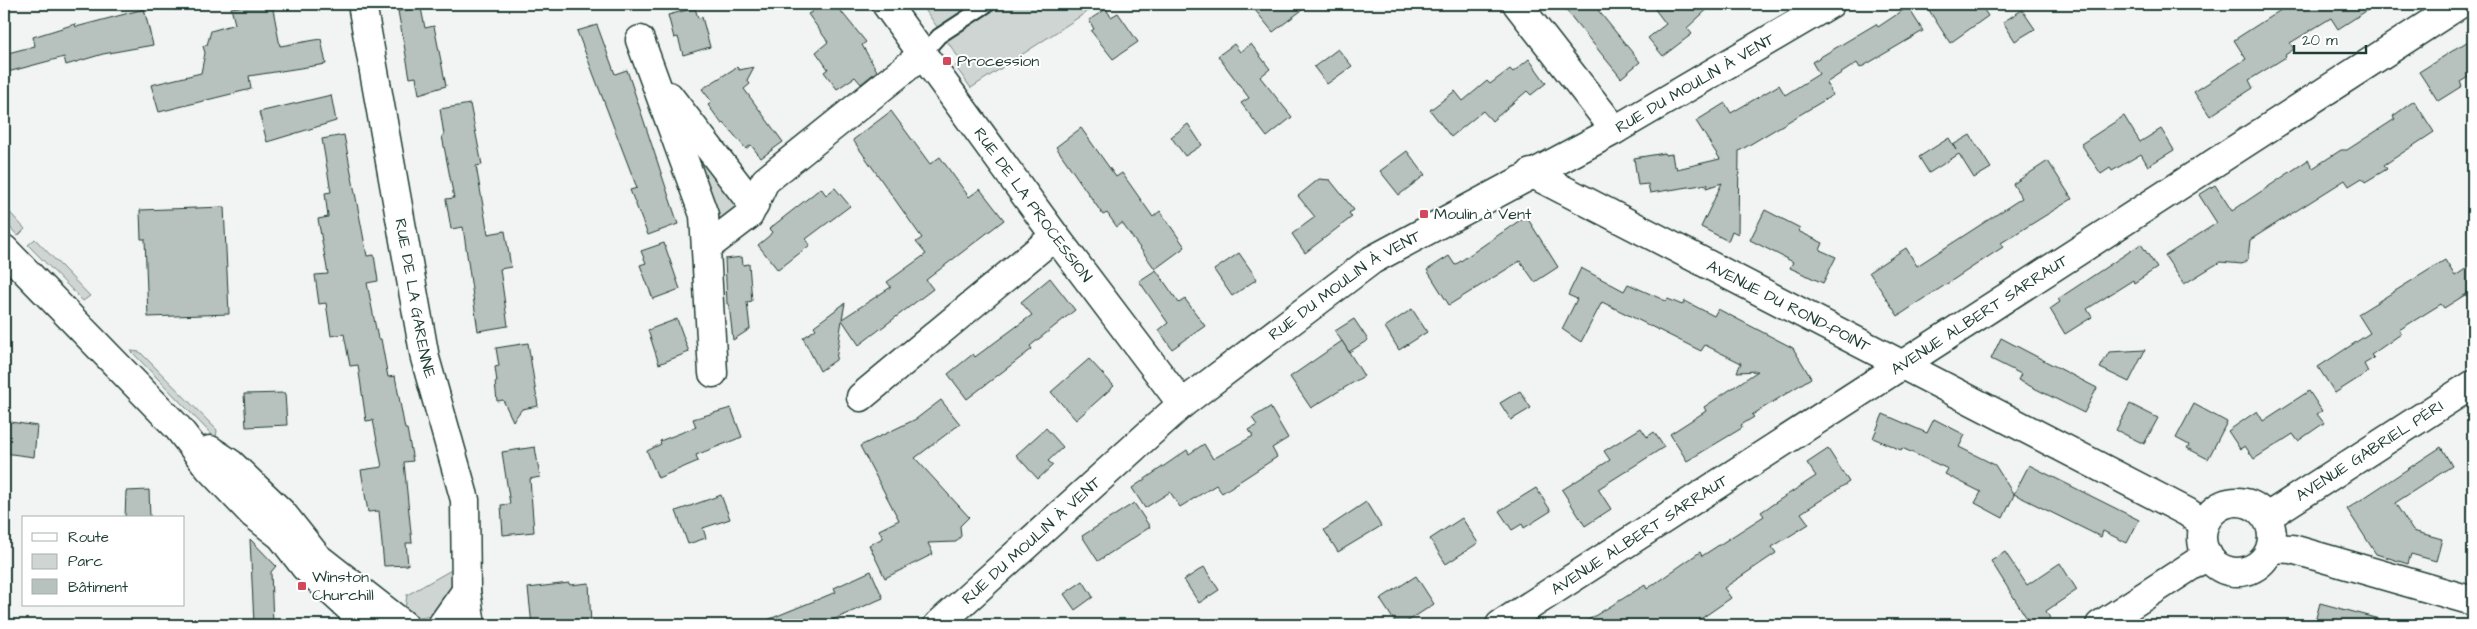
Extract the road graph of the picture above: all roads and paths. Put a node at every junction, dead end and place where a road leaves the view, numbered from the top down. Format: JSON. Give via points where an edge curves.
{"nodes":[{"id":1,"x":362,"y":4,"type":"edge"},
{"id":2,"x":886,"y":4,"type":"edge"},
{"id":3,"x":988,"y":4,"type":"edge"},
{"id":4,"x":1517,"y":4,"type":"edge"},
{"id":5,"x":2460,"y":4,"type":"edge"},
{"id":6,"x":1815,"y":8,"type":"edge"},
{"id":7,"x":640,"y":40,"type":"dead end"},
{"id":8,"x":922,"y":55,"type":"junction"},
{"id":9,"x":654,"y":75,"type":"junction"},
{"id":10,"x":1614,"y":130,"type":"junction"},
{"id":11,"x":1531,"y":173,"type":"junction"},
{"id":12,"x":754,"y":206,"type":"junction"},
{"id":13,"x":1055,"y":236,"type":"junction"},
{"id":14,"x":706,"y":248,"type":"junction"},
{"id":15,"x":4,"y":249,"type":"edge"},
{"id":16,"x":1902,"y":365,"type":"junction"},
{"id":17,"x":713,"y":373,"type":"dead end"},
{"id":18,"x":2473,"y":384,"type":"edge"},
{"id":19,"x":861,"y":397,"type":"dead end"},
{"id":20,"x":1182,"y":404,"type":"junction"},
{"id":21,"x":178,"y":428,"type":"junction"},
{"id":22,"x":2267,"y":517,"type":"junction"},
{"id":23,"x":2204,"y":524,"type":"junction"},
{"id":24,"x":2271,"y":548,"type":"junction"},
{"id":25,"x":2208,"y":555,"type":"junction"},
{"id":26,"x":466,"y":591,"type":"junction"},
{"id":27,"x":2473,"y":601,"type":"edge"},
{"id":28,"x":368,"y":625,"type":"edge"},
{"id":29,"x":404,"y":625,"type":"edge"},
{"id":30,"x":442,"y":625,"type":"edge"},
{"id":31,"x":471,"y":625,"type":"edge"},
{"id":32,"x":938,"y":625,"type":"edge"},
{"id":33,"x":1500,"y":625,"type":"edge"},
{"id":34,"x":2100,"y":625,"type":"edge"}],
"edges":[{"from":1,"to":26,"type":"street","name":"RUE DE LA GARENNE","via":[[425,358],[465,500]]},
{"from":2,"to":8,"type":"street","name":"RUE DE LA PROCESSION"},
{"from":3,"to":8,"type":"lane","via":[[940,36]]},
{"from":4,"to":10,"type":"street"},
{"from":5,"to":16,"type":"street","name":"AVENUE ALBERT SARRAUT"},
{"from":6,"to":10,"type":"street","name":"RUE DU MOULIN À VENT"},
{"from":7,"to":9,"type":"street"},
{"from":8,"to":12,"type":"street","via":[[765,181]]},
{"from":8,"to":13,"type":"street","name":"RUE DE LA PROCESSION"},
{"from":9,"to":12,"type":"street"},
{"from":9,"to":14,"type":"street","via":[[704,215]]},
{"from":10,"to":11,"type":"street","name":"RUE DU MOULIN À VENT"},
{"from":11,"to":16,"type":"street","name":"AVENUE DU ROND-POINT"},
{"from":11,"to":20,"type":"street","name":"RUE DU MOULIN À VENT","via":[[1372,260]]},
{"from":12,"to":14,"type":"street","via":[[749,216]]},
{"from":13,"to":19,"type":"street"},
{"from":13,"to":20,"type":"street","name":"RUE DE LA PROCESSION"},
{"from":14,"to":17,"type":"street"},
{"from":15,"to":21,"type":"street"},
{"from":16,"to":23,"type":"street","name":"AVENUE DU ROND-POINT","via":[[2188,512]]},
{"from":16,"to":33,"type":"street","name":"AVENUE ALBERT SARRAUT"},
{"from":18,"to":22,"type":"street","name":"AVENUE GABRIEL PÉRI"},
{"from":20,"to":32,"type":"street","name":"RUE DU MOULIN À VENT"},
{"from":21,"to":28,"type":"street","via":[[209,468],[253,514],[281,536],[305,567]]},
{"from":21,"to":29,"type":"street","via":[[231,464],[282,513],[317,556]]},
{"from":22,"to":23,"type":"street","via":[[2249,504],[2227,503]]},
{"from":22,"to":24,"type":"street","via":[[2271,527]]},
{"from":23,"to":25,"type":"street","via":[[2202,537]]},
{"from":24,"to":25,"type":"street","via":[[2265,558],[2247,570],[2225,569]]},
{"from":24,"to":27,"type":"street","via":[[2292,549]]},
{"from":25,"to":34,"type":"street"},
{"from":26,"to":30,"type":"street"},
{"from":26,"to":31,"type":"street","name":"RUE DE LA GARENNE"}]}
